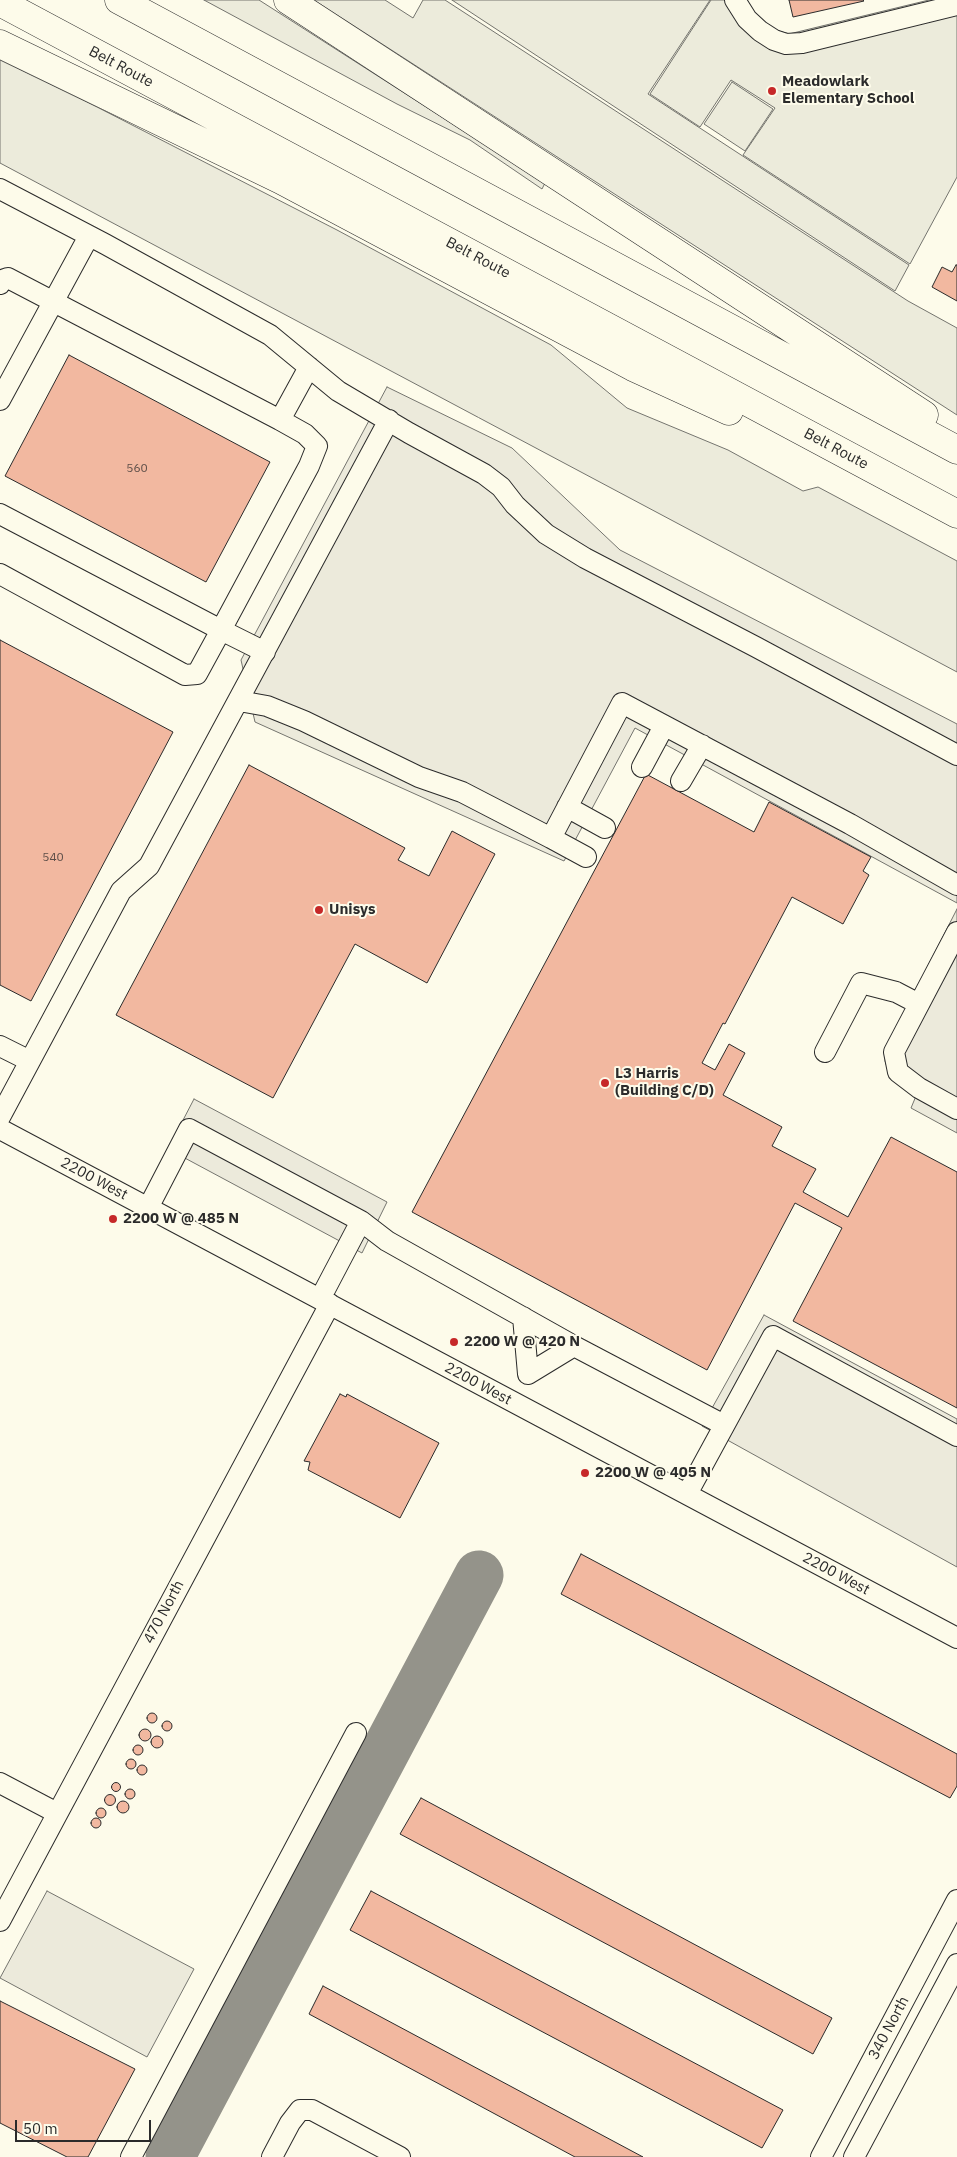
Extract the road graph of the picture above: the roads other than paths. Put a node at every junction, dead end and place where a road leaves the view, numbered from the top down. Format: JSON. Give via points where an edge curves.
{"nodes":[{"id":1,"x":119,"y":0,"type":"edge"},
{"id":2,"x":288,"y":0,"type":"edge"},
{"id":3,"x":735,"y":0,"type":"edge"},
{"id":4,"x":0,"y":2,"type":"edge"},
{"id":5,"x":957,"y":4,"type":"edge"},
{"id":6,"x":0,"y":44,"type":"edge"},
{"id":7,"x":0,"y":190,"type":"edge"},
{"id":8,"x":89,"y":236,"type":"junction"},
{"id":9,"x":0,"y":284,"type":"edge"},
{"id":10,"x":54,"y":301,"type":"junction"},
{"id":11,"x":310,"y":367,"type":"junction"},
{"id":12,"x":2,"y":392,"type":"edge"},
{"id":13,"x":280,"y":420,"type":"junction"},
{"id":14,"x":389,"y":420,"type":"junction"},
{"id":15,"x":957,"y":436,"type":"edge"},
{"id":16,"x":957,"y":450,"type":"edge"},
{"id":17,"x":0,"y":514,"type":"edge"},
{"id":18,"x":957,"y":514,"type":"edge"},
{"id":19,"x":957,"y":518,"type":"edge"},
{"id":20,"x":0,"y":574,"type":"edge"},
{"id":21,"x":221,"y":630,"type":"junction"},
{"id":22,"x":265,"y":652,"type":"junction"},
{"id":23,"x":239,"y":701,"type":"junction"},
{"id":24,"x":664,"y":726,"type":"junction"},
{"id":25,"x":702,"y":745,"type":"junction"},
{"id":26,"x":957,"y":755,"type":"edge"},
{"id":27,"x":642,"y":767,"type":"dead end"},
{"id":28,"x":681,"y":781,"type":"dead end"},
{"id":29,"x":567,"y":807,"type":"junction"},
{"id":30,"x":605,"y":828,"type":"dead end"},
{"id":31,"x":551,"y":838,"type":"junction"},
{"id":32,"x":586,"y":857,"type":"dead end"},
{"id":33,"x":957,"y":885,"type":"edge"},
{"id":34,"x":957,"y":932,"type":"edge"},
{"id":35,"x":919,"y":1004,"type":"junction"},
{"id":36,"x":0,"y":1046,"type":"edge"},
{"id":37,"x":825,"y":1052,"type":"dead end"},
{"id":38,"x":30,"y":1061,"type":"junction"},
{"id":39,"x":957,"y":1108,"type":"edge"},
{"id":40,"x":0,"y":1117,"type":"edge"},
{"id":41,"x":0,"y":1129,"type":"edge"},
{"id":42,"x":148,"y":1208,"type":"junction"},
{"id":43,"x":361,"y":1221,"type":"junction"},
{"id":44,"x":325,"y":1302,"type":"junction"},
{"id":45,"x":523,"y":1317,"type":"junction"},
{"id":46,"x":574,"y":1346,"type":"junction"},
{"id":47,"x":528,"y":1374,"type":"junction"},
{"id":48,"x":512,"y":1401,"type":"junction"},
{"id":49,"x":724,"y":1425,"type":"junction"},
{"id":50,"x":957,"y":1436,"type":"edge"},
{"id":51,"x":687,"y":1494,"type":"junction"},
{"id":52,"x":957,"y":1638,"type":"edge"},
{"id":53,"x":356,"y":1733,"type":"dead end"},
{"id":54,"x":0,"y":1783,"type":"edge"},
{"id":55,"x":57,"y":1813,"type":"junction"},
{"id":56,"x":957,"y":1900,"type":"edge"},
{"id":57,"x":0,"y":1921,"type":"edge"},
{"id":58,"x":957,"y":1964,"type":"edge"},
{"id":59,"x":131,"y":2157,"type":"edge"},
{"id":60,"x":272,"y":2157,"type":"edge"},
{"id":61,"x":400,"y":2157,"type":"edge"},
{"id":62,"x":821,"y":2157,"type":"edge"},
{"id":63,"x":854,"y":2157,"type":"edge"}],
"edges":[{"from":1,"to":16,"type":"highway"},
{"from":2,"to":15,"type":"highway"},
{"from":3,"to":5,"type":"street","via":[[747,19],[760,31],[786,44],[802,43]]},
{"from":4,"to":18,"type":"highway","name":"Belt Route"},
{"from":6,"to":19,"type":"highway","via":[[281,180],[633,367]]},
{"from":7,"to":8,"type":"street"},
{"from":8,"to":10,"type":"street"},
{"from":8,"to":11,"type":"street","via":[[270,335]]},
{"from":9,"to":10,"type":"street","via":[[8,278]]},
{"from":10,"to":12,"type":"street"},
{"from":10,"to":13,"type":"street"},
{"from":11,"to":13,"type":"street"},
{"from":11,"to":14,"type":"street","via":[[338,391]]},
{"from":13,"to":21,"type":"street","via":[[305,434],[317,446]]},
{"from":14,"to":22,"type":"street"},
{"from":14,"to":26,"type":"street","via":[[484,474],[546,534],[577,553]]},
{"from":17,"to":21,"type":"street"},
{"from":20,"to":21,"type":"street","via":[[185,675],[197,674]]},
{"from":21,"to":22,"type":"street"},
{"from":22,"to":23,"type":"street"},
{"from":23,"to":31,"type":"street","via":[[267,706],[304,721],[411,773],[462,792]]},
{"from":23,"to":38,"type":"street","via":[[149,866],[121,890]]},
{"from":24,"to":25,"type":"street"},
{"from":24,"to":27,"type":"street"},
{"from":24,"to":29,"type":"street","via":[[622,703]]},
{"from":25,"to":28,"type":"street"},
{"from":25,"to":33,"type":"street"},
{"from":29,"to":30,"type":"street"},
{"from":29,"to":31,"type":"street"},
{"from":31,"to":32,"type":"street"},
{"from":34,"to":35,"type":"street"},
{"from":35,"to":37,"type":"street","via":[[896,992],[861,983]]},
{"from":35,"to":39,"type":"street","via":[[894,1052],[898,1072],[919,1088]]},
{"from":36,"to":38,"type":"street"},
{"from":38,"to":40,"type":"street"},
{"from":41,"to":42,"type":"street","name":"2200 West"},
{"from":42,"to":43,"type":"street","via":[[189,1129]]},
{"from":42,"to":44,"type":"street","name":"2200 West"},
{"from":43,"to":44,"type":"street","name":"470 North"},
{"from":43,"to":45,"type":"street","via":[[387,1241]]},
{"from":44,"to":48,"type":"street","name":"2200 West"},
{"from":44,"to":55,"type":"street","name":"470 North"},
{"from":45,"to":46,"type":"street"},
{"from":45,"to":47,"type":"street"},
{"from":46,"to":47,"type":"street"},
{"from":46,"to":49,"type":"street"},
{"from":47,"to":48,"type":"street"},
{"from":48,"to":51,"type":"street","name":"2200 West"},
{"from":49,"to":50,"type":"street","via":[[773,1336]]},
{"from":49,"to":51,"type":"street"},
{"from":51,"to":52,"type":"street","name":"2200 West"},
{"from":53,"to":59,"type":"street"},
{"from":54,"to":55,"type":"street"},
{"from":55,"to":57,"type":"street","name":"470 North"},
{"from":56,"to":62,"type":"street","name":"340 North"},
{"from":58,"to":63,"type":"street","name":"340 North"},
{"from":60,"to":61,"type":"street","via":[[300,2110],[312,2110]]}]}
